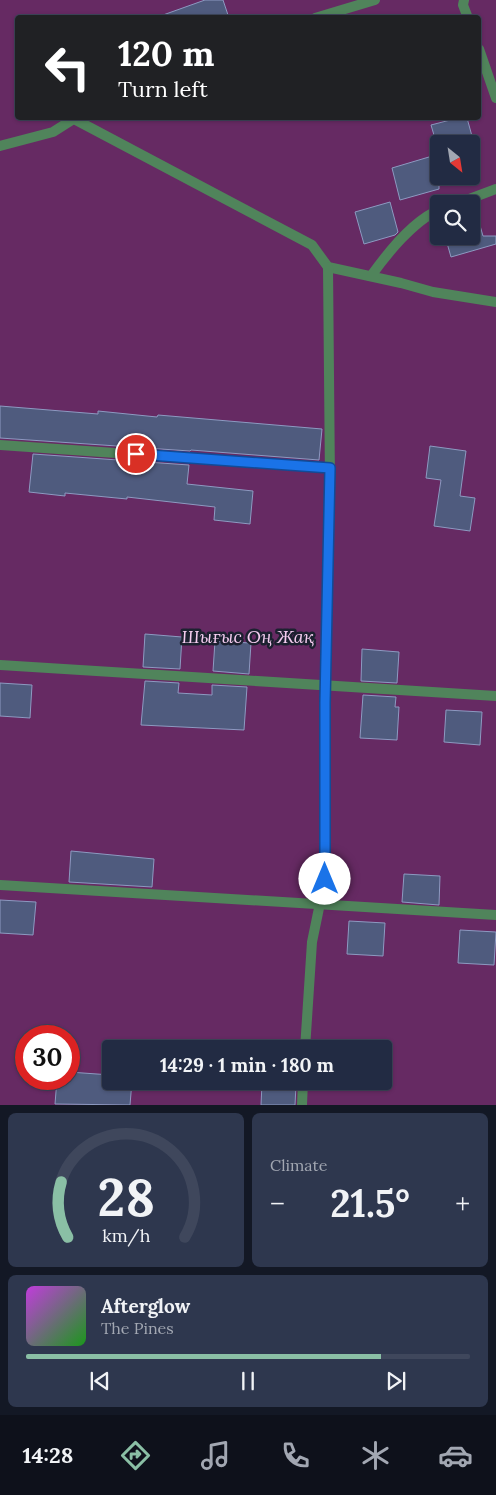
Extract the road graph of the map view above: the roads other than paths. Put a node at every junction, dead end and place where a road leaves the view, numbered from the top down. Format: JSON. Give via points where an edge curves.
{"nodes":[{"id":1,"x":375,"y":0,"type":"edge"},
{"id":2,"x":464,"y":0,"type":"edge"},
{"id":3,"x":325,"y":15,"type":"edge"},
{"id":4,"x":467,"y":15,"type":"edge"},
{"id":5,"x":481,"y":55,"type":"edge"},
{"id":6,"x":496,"y":98,"type":"edge"},
{"id":7,"x":71,"y":120,"type":"edge"},
{"id":8,"x":78,"y":120,"type":"edge"},
{"id":9,"x":0,"y":146,"type":"edge"},
{"id":10,"x":496,"y":189,"type":"edge"},
{"id":11,"x":480,"y":195,"type":"edge"},
{"id":12,"x":430,"y":214,"type":"edge"},
{"id":13,"x":328,"y":267,"type":"junction"},
{"id":14,"x":371,"y":276,"type":"junction"},
{"id":15,"x":496,"y":302,"type":"edge"},
{"id":16,"x":0,"y":445,"type":"edge"},
{"id":17,"x":330,"y":468,"type":"junction"},
{"id":18,"x":0,"y":665,"type":"edge"},
{"id":19,"x":326,"y":685,"type":"junction"},
{"id":20,"x":496,"y":696,"type":"edge"},
{"id":21,"x":0,"y":885,"type":"edge"},
{"id":22,"x":320,"y":904,"type":"junction"},
{"id":23,"x":496,"y":915,"type":"edge"},
{"id":24,"x":306,"y":1040,"type":"edge"},
{"id":25,"x":303,"y":1090,"type":"edge"},
{"id":26,"x":302,"y":1105,"type":"edge"}],
"edges":[{"from":1,"to":3,"type":"street"},
{"from":2,"to":4,"type":"street"},
{"from":5,"to":6,"type":"street"},
{"from":7,"to":9,"type":"street","via":[[53,132]]},
{"from":8,"to":13,"type":"street","via":[[312,245]]},
{"from":10,"to":11,"type":"street"},
{"from":12,"to":14,"type":"street","via":[[384,257]]},
{"from":13,"to":14,"type":"street"},
{"from":13,"to":17,"type":"street"},
{"from":14,"to":15,"type":"street","via":[[433,292]]},
{"from":16,"to":17,"type":"street"},
{"from":17,"to":19,"type":"street"},
{"from":18,"to":19,"type":"street"},
{"from":19,"to":20,"type":"street"},
{"from":19,"to":22,"type":"street","via":[[325,879]]},
{"from":21,"to":22,"type":"street"},
{"from":22,"to":23,"type":"street"},
{"from":22,"to":24,"type":"street","via":[[312,942]]},
{"from":25,"to":26,"type":"street"}]}
